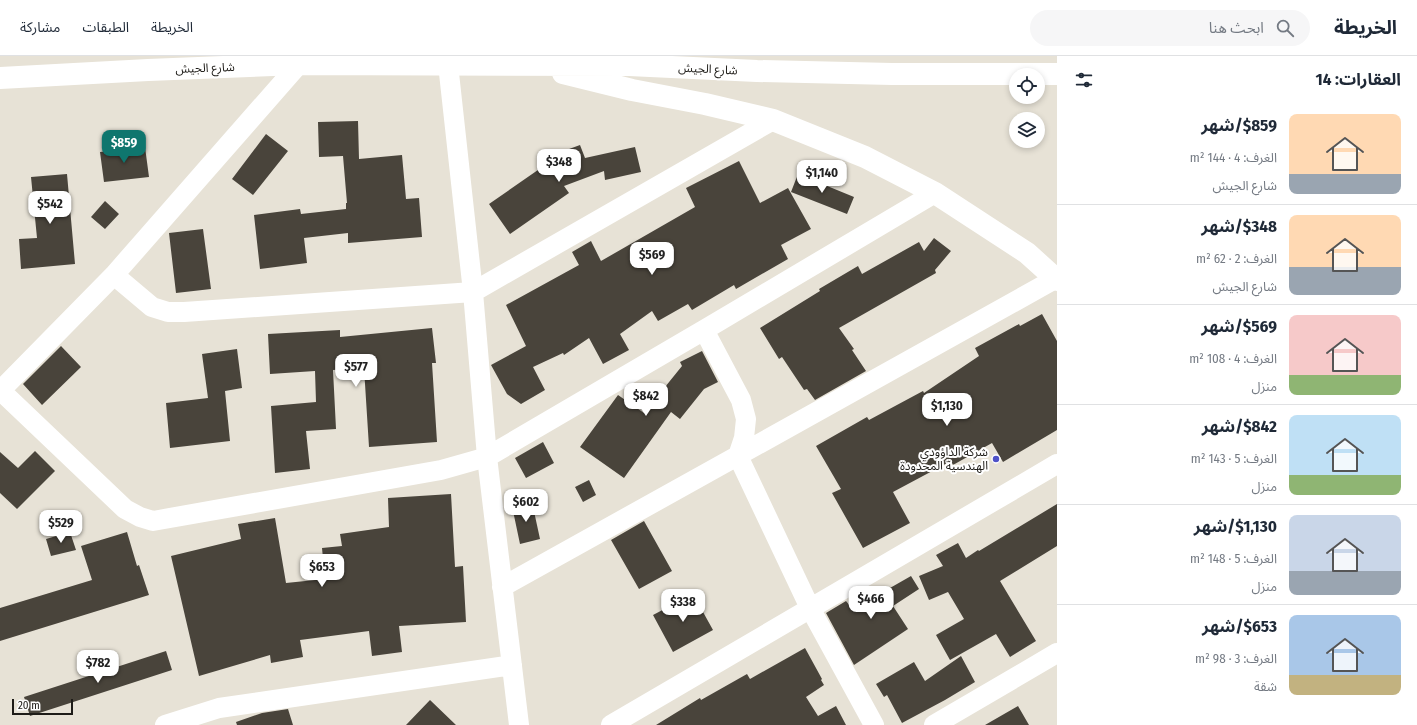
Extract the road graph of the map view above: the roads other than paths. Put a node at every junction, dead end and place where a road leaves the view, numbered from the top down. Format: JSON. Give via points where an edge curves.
{"nodes":[{"id":1,"x":299,"y":64,"type":"junction"},
{"id":2,"x":448,"y":64,"type":"junction"},
{"id":3,"x":528,"y":65,"type":"junction"},
{"id":4,"x":1045,"y":74,"type":"edge"},
{"id":5,"x":1057,"y":74,"type":"edge"},
{"id":6,"x":1009,"y":75,"type":"edge"},
{"id":7,"x":0,"y":78,"type":"edge"},
{"id":8,"x":773,"y":120,"type":"junction"},
{"id":9,"x":935,"y":193,"type":"junction"},
{"id":10,"x":114,"y":275,"type":"junction"},
{"id":11,"x":1056,"y":279,"type":"edge"},
{"id":12,"x":473,"y":292,"type":"junction"},
{"id":13,"x":704,"y":330,"type":"junction"},
{"id":14,"x":0,"y":391,"type":"edge"},
{"id":15,"x":738,"y":456,"type":"junction"},
{"id":16,"x":486,"y":457,"type":"junction"},
{"id":17,"x":1057,"y":464,"type":"edge"},
{"id":18,"x":502,"y":587,"type":"junction"},
{"id":19,"x":810,"y":608,"type":"junction"},
{"id":20,"x":1057,"y":653,"type":"edge"},
{"id":21,"x":512,"y":665,"type":"junction"},
{"id":22,"x":165,"y":725,"type":"edge"},
{"id":23,"x":519,"y":725,"type":"edge"},
{"id":24,"x":611,"y":725,"type":"edge"},
{"id":25,"x":874,"y":725,"type":"edge"},
{"id":26,"x":934,"y":725,"type":"edge"}],
"edges":[{"from":1,"to":2,"type":"highway","name":"شارع الجيش"},
{"from":1,"to":7,"type":"highway","name":"شارع الجيش"},
{"from":1,"to":10,"type":"street"},
{"from":2,"to":3,"type":"highway","name":"شارع الجيش"},
{"from":2,"to":12,"type":"street"},
{"from":3,"to":6,"type":"highway","name":"شارع الجيش","via":[[629,65],[757,71]]},
{"from":3,"to":8,"type":"highway"},
{"from":4,"to":5,"type":"highway","name":"شارع الجيش"},
{"from":8,"to":9,"type":"highway","via":[[865,158]]},
{"from":8,"to":12,"type":"street"},
{"from":9,"to":11,"type":"highway","via":[[1027,253]]},
{"from":9,"to":13,"type":"street"},
{"from":10,"to":12,"type":"street","via":[[152,307],[168,312]]},
{"from":10,"to":14,"type":"street"},
{"from":11,"to":15,"type":"street"},
{"from":12,"to":16,"type":"street"},
{"from":13,"to":15,"type":"street","via":[[741,400],[746,420]]},
{"from":13,"to":16,"type":"street"},
{"from":14,"to":16,"type":"street","via":[[125,509],[153,521],[441,470]]},
{"from":15,"to":18,"type":"street"},
{"from":15,"to":19,"type":"street"},
{"from":16,"to":18,"type":"street"},
{"from":17,"to":19,"type":"street"},
{"from":18,"to":21,"type":"street"},
{"from":19,"to":24,"type":"street"},
{"from":19,"to":25,"type":"street"},
{"from":20,"to":26,"type":"street"},
{"from":21,"to":22,"type":"street","via":[[219,708]]},
{"from":21,"to":23,"type":"street"}]}
